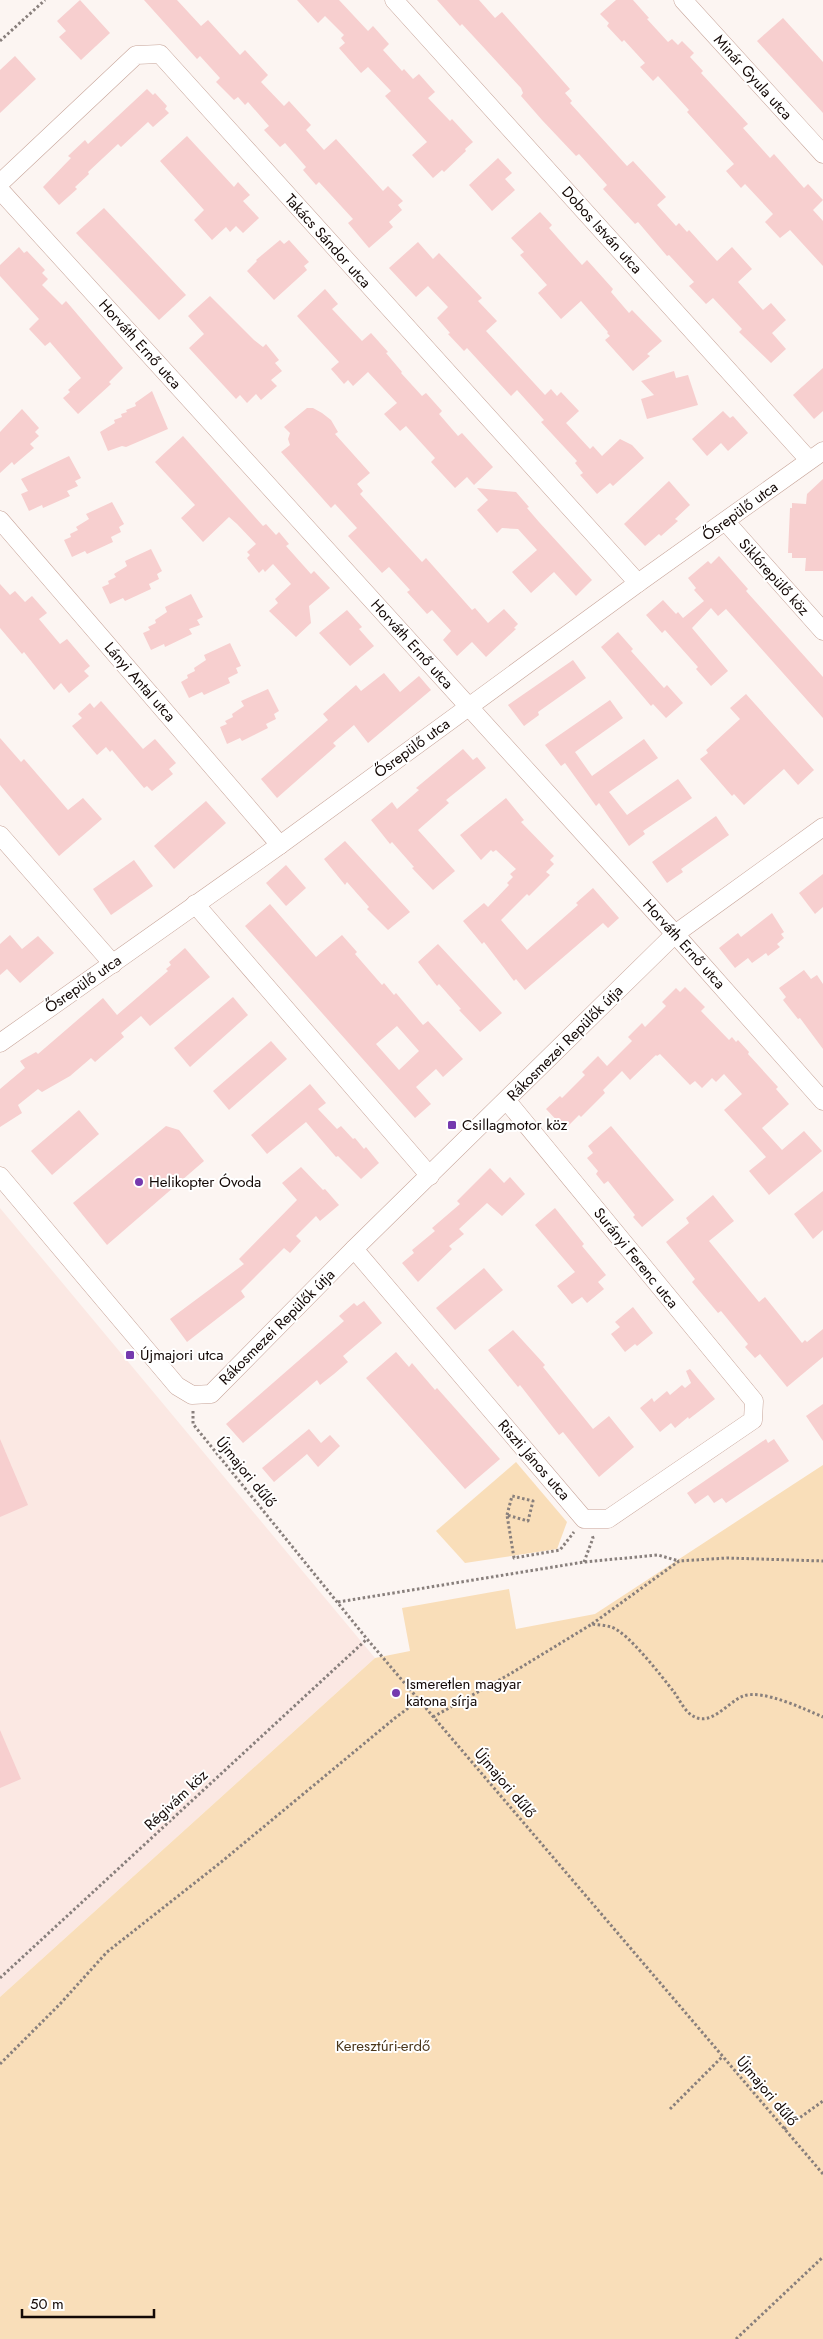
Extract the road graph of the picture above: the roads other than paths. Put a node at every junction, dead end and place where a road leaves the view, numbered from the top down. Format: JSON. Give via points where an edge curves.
{"nodes":[{"id":1,"x":394,"y":0,"type":"edge"},
{"id":2,"x":683,"y":0,"type":"edge"},
{"id":3,"x":823,"y":154,"type":"edge"},
{"id":4,"x":0,"y":183,"type":"edge"},
{"id":5,"x":0,"y":190,"type":"edge"},
{"id":6,"x":816,"y":456,"type":"edge"},
{"id":7,"x":0,"y":520,"type":"edge"},
{"id":8,"x":726,"y":522,"type":"junction"},
{"id":9,"x":638,"y":583,"type":"junction"},
{"id":10,"x":823,"y":631,"type":"edge"},
{"id":11,"x":469,"y":707,"type":"junction"},
{"id":12,"x":823,"y":827,"type":"edge"},
{"id":13,"x":0,"y":835,"type":"edge"},
{"id":14,"x":280,"y":845,"type":"junction"},
{"id":15,"x":195,"y":904,"type":"junction"},
{"id":16,"x":675,"y":934,"type":"junction"},
{"id":17,"x":112,"y":964,"type":"junction"},
{"id":18,"x":0,"y":1043,"type":"edge"},
{"id":19,"x":823,"y":1100,"type":"edge"},
{"id":20,"x":507,"y":1101,"type":"junction"},
{"id":21,"x":0,"y":1176,"type":"edge"},
{"id":22,"x":430,"y":1176,"type":"junction"},
{"id":23,"x":354,"y":1249,"type":"junction"},
{"id":24,"x":584,"y":1519,"type":"joint"}],
"edges":[{"from":1,"to":6,"type":"street","name":"Dobos István utca"},
{"from":2,"to":3,"type":"street","name":"Minár Gyula utca"},
{"from":4,"to":9,"type":"street","name":"Takács Sándor utca","via":[[136,55],[160,54]]},
{"from":5,"to":11,"type":"street","name":"Horváth Ernő utca"},
{"from":6,"to":8,"type":"street","name":"Ősrepülő utca"},
{"from":7,"to":14,"type":"street","name":"Lányi Antal utca"},
{"from":8,"to":9,"type":"street","name":"Ősrepülő utca"},
{"from":8,"to":10,"type":"street","name":"Siklórepülő köz"},
{"from":9,"to":11,"type":"street","name":"Ősrepülő utca"},
{"from":11,"to":14,"type":"street","name":"Ősrepülő utca"},
{"from":11,"to":16,"type":"street","name":"Horváth Ernő utca"},
{"from":12,"to":16,"type":"street","name":"Rákosmezei Repülők útja"},
{"from":13,"to":17,"type":"street"},
{"from":14,"to":15,"type":"street","name":"Ősrepülő utca"},
{"from":15,"to":17,"type":"street","name":"Ősrepülő utca"},
{"from":15,"to":22,"type":"street"},
{"from":16,"to":19,"type":"street","name":"Horváth Ernő utca"},
{"from":16,"to":20,"type":"street","name":"Rákosmezei Repülők útja"},
{"from":17,"to":18,"type":"street","name":"Ősrepülő utca"},
{"from":20,"to":22,"type":"street","name":"Rákosmezei Repülők útja"},
{"from":20,"to":24,"type":"street","name":"Surányi Ferenc utca","via":[[754,1400],[753,1420],[608,1518]]},
{"from":21,"to":23,"type":"street","name":"Rákosmezei Repülők útja","via":[[177,1386],[192,1395],[212,1394]]},
{"from":22,"to":23,"type":"street","name":"Rákosmezei Repülők útja"},
{"from":23,"to":24,"type":"street","name":"Riszti János utca"}]}
